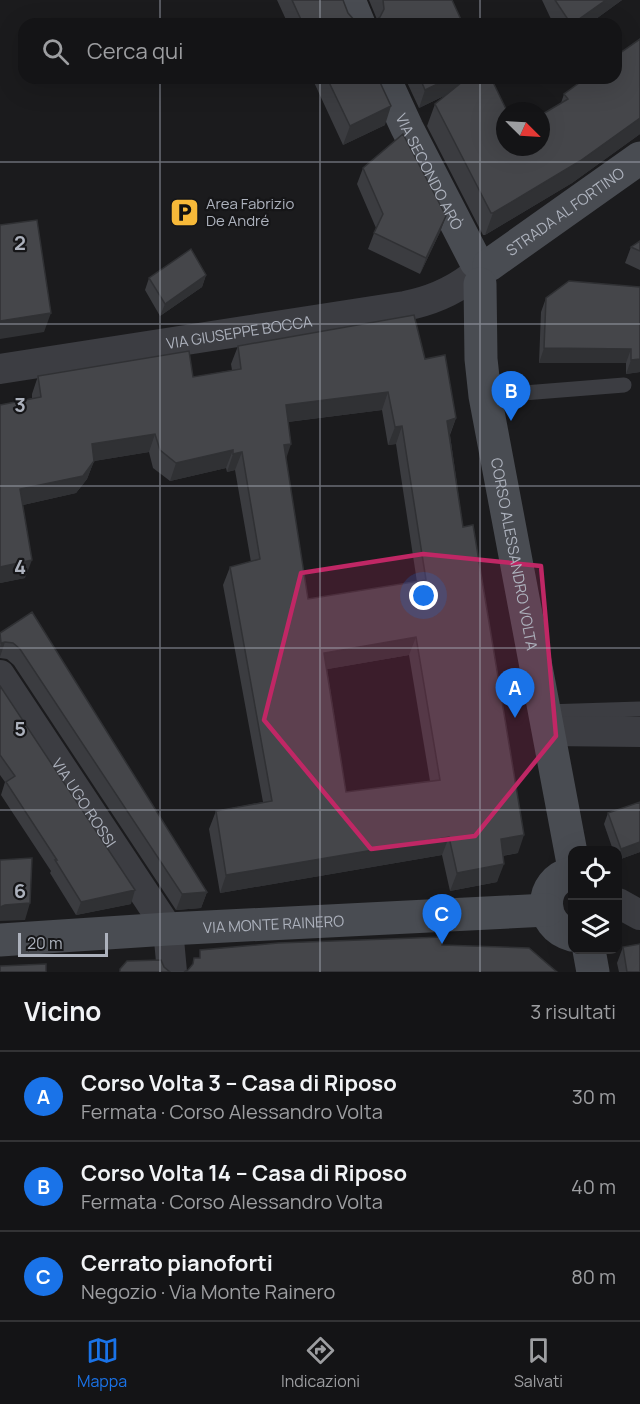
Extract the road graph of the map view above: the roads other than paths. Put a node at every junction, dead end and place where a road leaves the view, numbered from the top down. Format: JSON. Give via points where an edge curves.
{"nodes":[{"id":1,"x":349,"y":0,"type":"edge"},
{"id":2,"x":357,"y":18,"type":"edge"},
{"id":3,"x":387,"y":84,"type":"edge"},
{"id":4,"x":640,"y":159,"type":"edge"},
{"id":5,"x":479,"y":272,"type":"junction"},
{"id":6,"x":0,"y":369,"type":"edge"},
{"id":7,"x":624,"y":386,"type":"dead end"},
{"id":8,"x":485,"y":396,"type":"junction"},
{"id":9,"x":0,"y":675,"type":"edge"},
{"id":10,"x":640,"y":709,"type":"edge"},
{"id":11,"x":547,"y":722,"type":"junction"},
{"id":12,"x":640,"y":732,"type":"edge"},
{"id":13,"x":571,"y":846,"type":"edge"},
{"id":14,"x":568,"y":874,"type":"edge"},
{"id":15,"x":622,"y":905,"type":"edge"},
{"id":16,"x":547,"y":910,"type":"junction"},
{"id":17,"x":640,"y":915,"type":"edge"},
{"id":18,"x":168,"y":929,"type":"junction"},
{"id":19,"x":568,"y":933,"type":"edge"},
{"id":20,"x":0,"y":940,"type":"edge"},
{"id":21,"x":591,"y":954,"type":"edge"},
{"id":22,"x":172,"y":972,"type":"edge"},
{"id":23,"x":593,"y":972,"type":"edge"}],
"edges":[{"from":1,"to":2,"type":"street"},
{"from":3,"to":5,"type":"street","name":"VIA SECONDO ARÒ"},
{"from":4,"to":5,"type":"street","name":"STRADA AL FORTINO"},
{"from":5,"to":6,"type":"street","name":"VIA GIUSEPPE BOCCA","via":[[436,298],[405,306]]},
{"from":5,"to":8,"type":"street","name":"CORSO ALESSANDRO VOLTA"},
{"from":7,"to":8,"type":"lane"},
{"from":8,"to":11,"type":"street","name":"CORSO ALESSANDRO VOLTA"},
{"from":9,"to":18,"type":"street","name":"VIA UGO ROSSI"},
{"from":10,"to":11,"type":"lane"},
{"from":11,"to":12,"type":"street"},
{"from":11,"to":13,"type":"street","name":"CORSO ALESSANDRO VOLTA"},
{"from":14,"to":16,"type":"street","via":[[550,890]]},
{"from":15,"to":17,"type":"street"},
{"from":16,"to":18,"type":"street","name":"VIA MONTE RAINERO"},
{"from":16,"to":19,"type":"street","via":[[555,926]]},
{"from":18,"to":20,"type":"street","name":"VIA MONTE RAINERO"},
{"from":18,"to":22,"type":"street"},
{"from":21,"to":23,"type":"street"}]}
